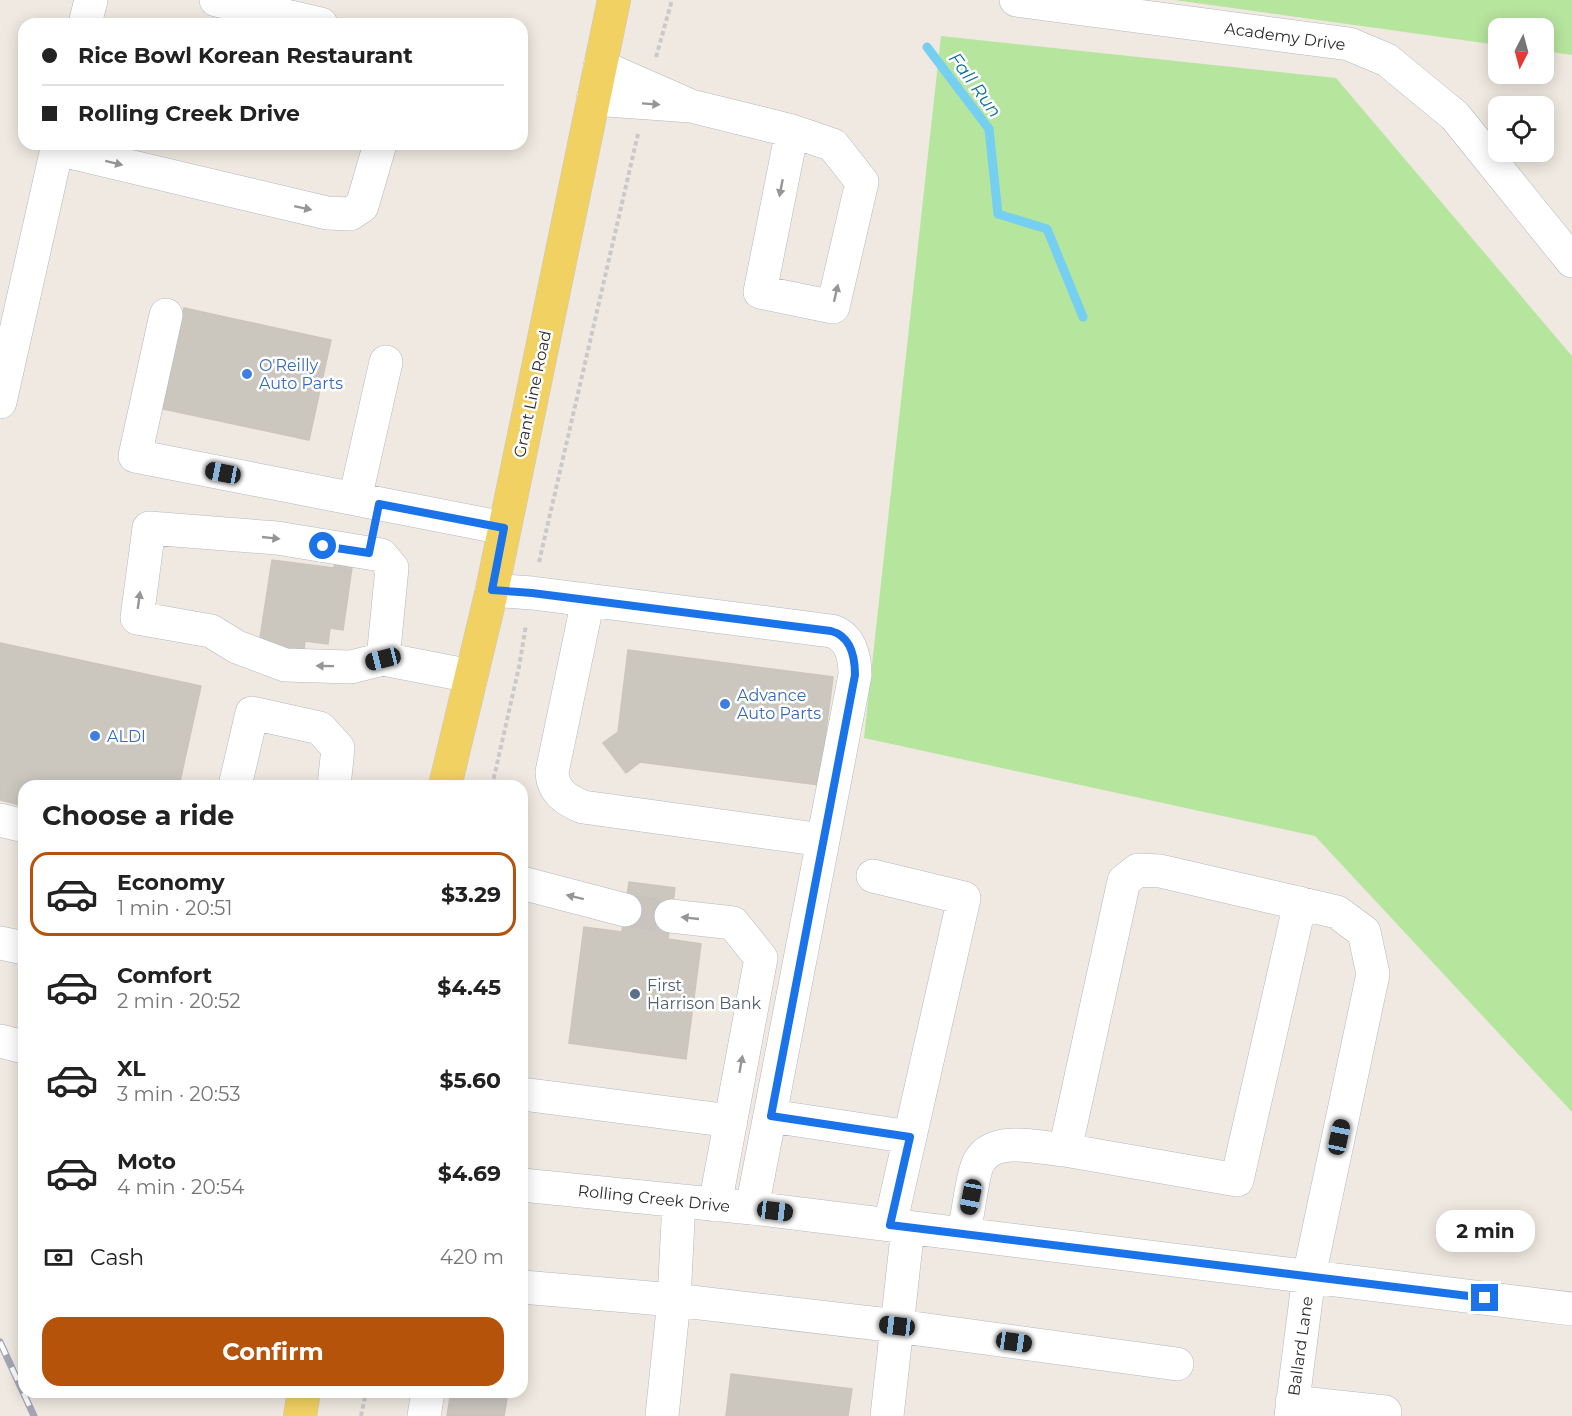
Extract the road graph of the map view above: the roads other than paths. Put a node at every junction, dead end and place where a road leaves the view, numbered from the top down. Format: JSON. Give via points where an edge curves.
{"nodes":[{"id":1,"x":91,"y":0,"type":"edge"},
{"id":2,"x":216,"y":0,"type":"edge"},
{"id":3,"x":614,"y":0,"type":"edge"},
{"id":4,"x":1016,"y":0,"type":"edge"},
{"id":5,"x":86,"y":18,"type":"edge"},
{"id":6,"x":295,"y":18,"type":"edge"},
{"id":7,"x":600,"y":66,"type":"junction"},
{"id":8,"x":593,"y":99,"type":"junction"},
{"id":9,"x":691,"y":106,"type":"junction"},
{"id":10,"x":792,"y":131,"type":"junction"},
{"id":11,"x":56,"y":150,"type":"edge"},
{"id":12,"x":69,"y":150,"type":"edge"},
{"id":13,"x":378,"y":150,"type":"edge"},
{"id":14,"x":1572,"y":261,"type":"edge"},
{"id":15,"x":166,"y":315,"type":"dead end"},
{"id":16,"x":386,"y":362,"type":"dead end"},
{"id":17,"x":0,"y":402,"type":"edge"},
{"id":18,"x":367,"y":501,"type":"junction"},
{"id":19,"x":504,"y":528,"type":"junction"},
{"id":20,"x":369,"y":553,"type":"junction"},
{"id":21,"x":492,"y":590,"type":"junction"},
{"id":22,"x":588,"y":600,"type":"junction"},
{"id":23,"x":383,"y":659,"type":"junction"},
{"id":24,"x":471,"y":676,"type":"junction"},
{"id":25,"x":236,"y":780,"type":"edge"},
{"id":26,"x":335,"y":780,"type":"edge"},
{"id":27,"x":446,"y":780,"type":"edge"},
{"id":28,"x":0,"y":820,"type":"edge"},
{"id":29,"x":18,"y":824,"type":"edge"},
{"id":30,"x":823,"y":840,"type":"junction"},
{"id":31,"x":873,"y":876,"type":"dead end"},
{"id":32,"x":528,"y":889,"type":"edge"},
{"id":33,"x":1300,"y":903,"type":"junction"},
{"id":34,"x":625,"y":910,"type":"tunnel mouth"},
{"id":35,"x":671,"y":916,"type":"tunnel mouth"},
{"id":36,"x":0,"y":943,"type":"edge"},
{"id":37,"x":18,"y":947,"type":"edge"},
{"id":38,"x":0,"y":1041,"type":"edge"},
{"id":39,"x":18,"y":1046,"type":"edge"},
{"id":40,"x":528,"y":1095,"type":"edge"},
{"id":41,"x":771,"y":1116,"type":"junction"},
{"id":42,"x":731,"y":1121,"type":"junction"},
{"id":43,"x":910,"y":1137,"type":"junction"},
{"id":44,"x":1065,"y":1150,"type":"junction"},
{"id":45,"x":528,"y":1186,"type":"edge"},
{"id":46,"x":679,"y":1201,"type":"junction"},
{"id":47,"x":715,"y":1205,"type":"junction"},
{"id":48,"x":753,"y":1208,"type":"junction"},
{"id":49,"x":899,"y":1226,"type":"junction"},
{"id":50,"x":964,"y":1234,"type":"junction"},
{"id":51,"x":1310,"y":1276,"type":"junction"},
{"id":52,"x":528,"y":1288,"type":"edge"},
{"id":53,"x":674,"y":1300,"type":"junction"},
{"id":54,"x":1572,"y":1309,"type":"edge"},
{"id":55,"x":897,"y":1326,"type":"junction"},
{"id":56,"x":1177,"y":1364,"type":"dead end"},
{"id":57,"x":303,"y":1398,"type":"edge"},
{"id":58,"x":427,"y":1398,"type":"edge"},
{"id":59,"x":1292,"y":1409,"type":"edge"},
{"id":60,"x":1393,"y":1415,"type":"edge"},
{"id":61,"x":300,"y":1416,"type":"edge"},
{"id":62,"x":424,"y":1416,"type":"edge"},
{"id":63,"x":662,"y":1416,"type":"edge"},
{"id":64,"x":887,"y":1416,"type":"edge"}],
"edges":[{"from":1,"to":5,"type":"street"},
{"from":2,"to":6,"type":"street"},
{"from":3,"to":7,"type":"main road","name":"Grant Line Road"},
{"from":4,"to":14,"type":"street","name":"Academy Drive","via":[[1349,44],[1386,60],[1455,116]]},
{"from":7,"to":8,"type":"main road","name":"Grant Line Road"},
{"from":7,"to":9,"type":"street"},
{"from":8,"to":9,"type":"street","one_way":true},
{"from":8,"to":19,"type":"main road","name":"Grant Line Road"},
{"from":9,"to":10,"type":"street"},
{"from":10,"to":10,"type":"street","one_way":true,"via":[[760,292],[833,307],[862,182],[833,145]]},
{"from":11,"to":17,"type":"street"},
{"from":12,"to":13,"type":"street","one_way":true,"via":[[262,200],[350,214],[362,206]]},
{"from":15,"to":18,"type":"street","via":[[135,456]]},
{"from":16,"to":18,"type":"street"},
{"from":18,"to":19,"type":"street"},
{"from":18,"to":20,"type":"street"},
{"from":19,"to":21,"type":"main road","name":"Grant Line Road"},
{"from":20,"to":23,"type":"street","via":[[381,555],[392,568]]},
{"from":23,"to":20,"type":"street","one_way":true,"via":[[351,667],[285,665],[237,647],[211,631],[137,618],[149,528],[277,538]]},
{"from":21,"to":22,"type":"street"},
{"from":21,"to":24,"type":"main road","name":"Grant Line Road"},
{"from":22,"to":30,"type":"street","via":[[831,631],[845,638],[853,656],[855,675]]},
{"from":22,"to":30,"type":"street","via":[[552,772],[553,783],[564,797],[583,807]]},
{"from":23,"to":24,"type":"street"},
{"from":24,"to":27,"type":"main road","name":"Grant Line Road"},
{"from":25,"to":26,"type":"street","via":[[252,714],[320,728],[338,748]]},
{"from":28,"to":29,"type":"street"},
{"from":30,"to":41,"type":"street"},
{"from":31,"to":43,"type":"street","via":[[964,898]]},
{"from":34,"to":32,"type":"street","one_way":true},
{"from":33,"to":44,"type":"street","via":[[1237,1180]]},
{"from":33,"to":44,"type":"street","name":"Ballard Lane","via":[[1160,871],[1138,870],[1124,881]]},
{"from":33,"to":51,"type":"street","name":"Ballard Lane","via":[[1337,912],[1364,932],[1373,975]]},
{"from":42,"to":35,"type":"street","one_way":true,"via":[[761,958],[733,923]]},
{"from":36,"to":37,"type":"street"},
{"from":38,"to":39,"type":"street"},
{"from":40,"to":42,"type":"street"},
{"from":41,"to":43,"type":"street"},
{"from":41,"to":48,"type":"street"},
{"from":42,"to":47,"type":"street"},
{"from":43,"to":49,"type":"street"},
{"from":44,"to":50,"type":"street","via":[[1017,1145],[994,1148],[979,1160]]},
{"from":45,"to":46,"type":"street","name":"Rolling Creek Drive"},
{"from":46,"to":47,"type":"street","name":"Rolling Creek Drive"},
{"from":46,"to":53,"type":"street"},
{"from":47,"to":48,"type":"street","name":"Rolling Creek Drive"},
{"from":48,"to":49,"type":"street","name":"Rolling Creek Drive"},
{"from":49,"to":50,"type":"street","name":"Rolling Creek Drive"},
{"from":49,"to":55,"type":"street"},
{"from":50,"to":51,"type":"street","name":"Rolling Creek Drive"},
{"from":51,"to":54,"type":"street","name":"Rolling Creek Drive"},
{"from":51,"to":59,"type":"street","name":"Ballard Lane"},
{"from":52,"to":53,"type":"street"},
{"from":53,"to":55,"type":"street"},
{"from":53,"to":63,"type":"street"},
{"from":55,"to":56,"type":"street"},
{"from":55,"to":64,"type":"street"},
{"from":57,"to":61,"type":"main road"},
{"from":58,"to":62,"type":"street"},
{"from":59,"to":60,"type":"street"}]}
